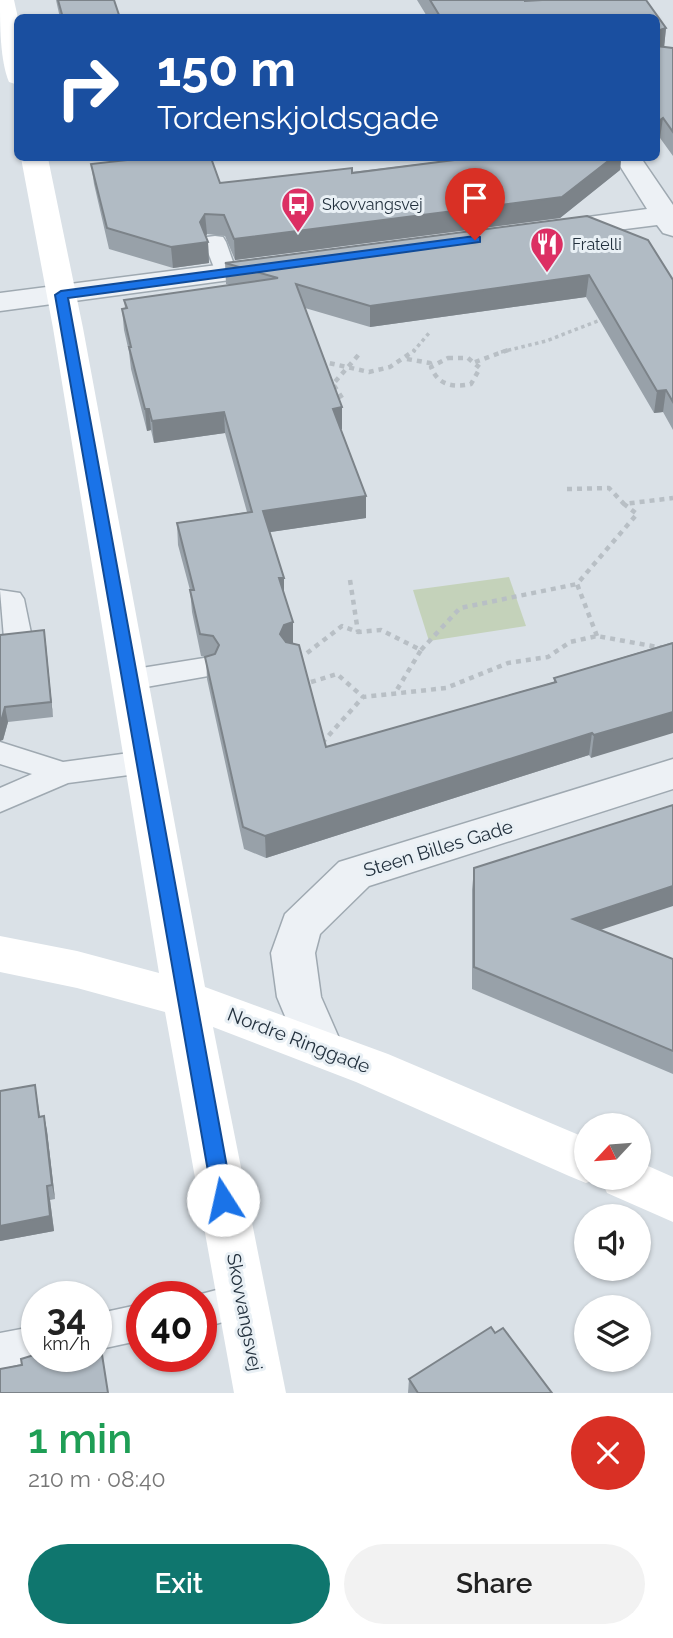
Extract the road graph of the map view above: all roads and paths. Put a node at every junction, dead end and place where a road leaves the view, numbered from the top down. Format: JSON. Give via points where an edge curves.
{"nodes":[{"id":1,"x":2,"y":0,"type":"edge"},
{"id":2,"x":14,"y":58,"type":"edge"},
{"id":3,"x":35,"y":161,"type":"edge"},
{"id":4,"x":630,"y":161,"type":"edge"},
{"id":5,"x":670,"y":218,"type":"edge"},
{"id":6,"x":530,"y":233,"type":"edge"},
{"id":7,"x":215,"y":242,"type":"edge"},
{"id":8,"x":300,"y":263,"type":"edge"},
{"id":9,"x":226,"y":273,"type":"junction"},
{"id":10,"x":61,"y":295,"type":"junction"},
{"id":11,"x":0,"y":302,"type":"edge"},
{"id":12,"x":612,"y":316,"type":"edge"},
{"id":13,"x":429,"y":333,"type":"dead end"},
{"id":14,"x":361,"y":352,"type":"dead end"},
{"id":15,"x":406,"y":359,"type":"junction"},
{"id":16,"x":316,"y":361,"type":"edge"},
{"id":17,"x":475,"y":362,"type":"junction"},
{"id":18,"x":348,"y":367,"type":"junction"},
{"id":19,"x":431,"y":367,"type":"junction"},
{"id":20,"x":342,"y":398,"type":"edge"},
{"id":21,"x":567,"y":489,"type":"dead end"},
{"id":22,"x":673,"y":498,"type":"edge"},
{"id":23,"x":624,"y":504,"type":"junction"},
{"id":24,"x":350,"y":580,"type":"dead end"},
{"id":25,"x":577,"y":584,"type":"junction"},
{"id":26,"x":0,"y":599,"type":"edge"},
{"id":27,"x":358,"y":632,"type":"junction"},
{"id":28,"x":597,"y":636,"type":"junction"},
{"id":29,"x":18,"y":638,"type":"edge"},
{"id":30,"x":668,"y":649,"type":"edge"},
{"id":31,"x":421,"y":650,"type":"junction"},
{"id":32,"x":307,"y":653,"type":"dead end"},
{"id":33,"x":204,"y":668,"type":"edge"},
{"id":34,"x":129,"y":680,"type":"junction"},
{"id":35,"x":311,"y":682,"type":"edge"},
{"id":36,"x":395,"y":694,"type":"junction"},
{"id":37,"x":363,"y":697,"type":"junction"},
{"id":38,"x":322,"y":743,"type":"edge"},
{"id":39,"x":0,"y":753,"type":"edge"},
{"id":40,"x":144,"y":762,"type":"junction"},
{"id":41,"x":63,"y":773,"type":"junction"},
{"id":42,"x":673,"y":774,"type":"edge"},
{"id":43,"x":0,"y":801,"type":"edge"},
{"id":44,"x":0,"y":954,"type":"edge"},
{"id":45,"x":185,"y":998,"type":"junction"},
{"id":46,"x":319,"y":1045,"type":"junction"},
{"id":47,"x":574,"y":1156,"type":"edge"},
{"id":48,"x":651,"y":1190,"type":"edge"},
{"id":49,"x":673,"y":1200,"type":"edge"},
{"id":50,"x":222,"y":1306,"type":"edge"},
{"id":51,"x":21,"y":1347,"type":"edge"},
{"id":52,"x":0,"y":1351,"type":"edge"},
{"id":53,"x":260,"y":1393,"type":"edge"}],
"edges":[{"from":1,"to":2,"type":"street"},
{"from":3,"to":10,"type":"street","name":"Skovvangsvej"},
{"from":4,"to":5,"type":"street"},
{"from":5,"to":6,"type":"street"},
{"from":7,"to":9,"type":"lane"},
{"from":8,"to":9,"type":"street"},
{"from":9,"to":10,"type":"street"},
{"from":10,"to":11,"type":"street"},
{"from":10,"to":34,"type":"street","name":"Skovvangsvej"},
{"from":12,"to":17,"type":"path"},
{"from":13,"to":15,"type":"path"},
{"from":14,"to":18,"type":"path"},
{"from":15,"to":18,"type":"path","via":[[372,371]]},
{"from":15,"to":19,"type":"path","via":[[430,363]]},
{"from":16,"to":18,"type":"path"},
{"from":17,"to":19,"type":"path","via":[[448,358]]},
{"from":17,"to":19,"type":"path","via":[[480,368],[477,380],[462,386],[439,381]]},
{"from":18,"to":20,"type":"path","via":[[333,384]]},
{"from":21,"to":23,"type":"path","via":[[609,488]]},
{"from":22,"to":23,"type":"path"},
{"from":23,"to":25,"type":"path","via":[[636,514]]},
{"from":24,"to":27,"type":"path"},
{"from":25,"to":28,"type":"path"},
{"from":25,"to":31,"type":"path","via":[[460,608]]},
{"from":26,"to":29,"type":"lane","via":[[10,599]]},
{"from":27,"to":31,"type":"path","via":[[381,630]]},
{"from":27,"to":32,"type":"path","via":[[342,626]]},
{"from":28,"to":30,"type":"path"},
{"from":28,"to":36,"type":"path","via":[[570,642],[548,657],[508,663],[446,688]]},
{"from":31,"to":36,"type":"path"},
{"from":33,"to":34,"type":"lane"},
{"from":34,"to":40,"type":"street","name":"Skovvangsvej"},
{"from":35,"to":37,"type":"path","via":[[337,674]]},
{"from":36,"to":37,"type":"path"},
{"from":37,"to":38,"type":"path"},
{"from":39,"to":41,"type":"lane"},
{"from":40,"to":41,"type":"lane"},
{"from":40,"to":45,"type":"street","name":"Skovvangsvej"},
{"from":41,"to":43,"type":"lane"},
{"from":42,"to":46,"type":"street","name":"Steen Billes Gade","via":[[354,874],[300,926],[293,953],[299,997]]},
{"from":44,"to":45,"type":"street","name":"Nordre Ringgade"},
{"from":45,"to":46,"type":"street","name":"Nordre Ringgade"},
{"from":45,"to":50,"type":"street","name":"Skovvangsvej"},
{"from":46,"to":47,"type":"street","name":"Nordre Ringgade"},
{"from":48,"to":49,"type":"street"},
{"from":50,"to":53,"type":"street","name":"Skovvangsvej"},
{"from":51,"to":52,"type":"lane"}]}
